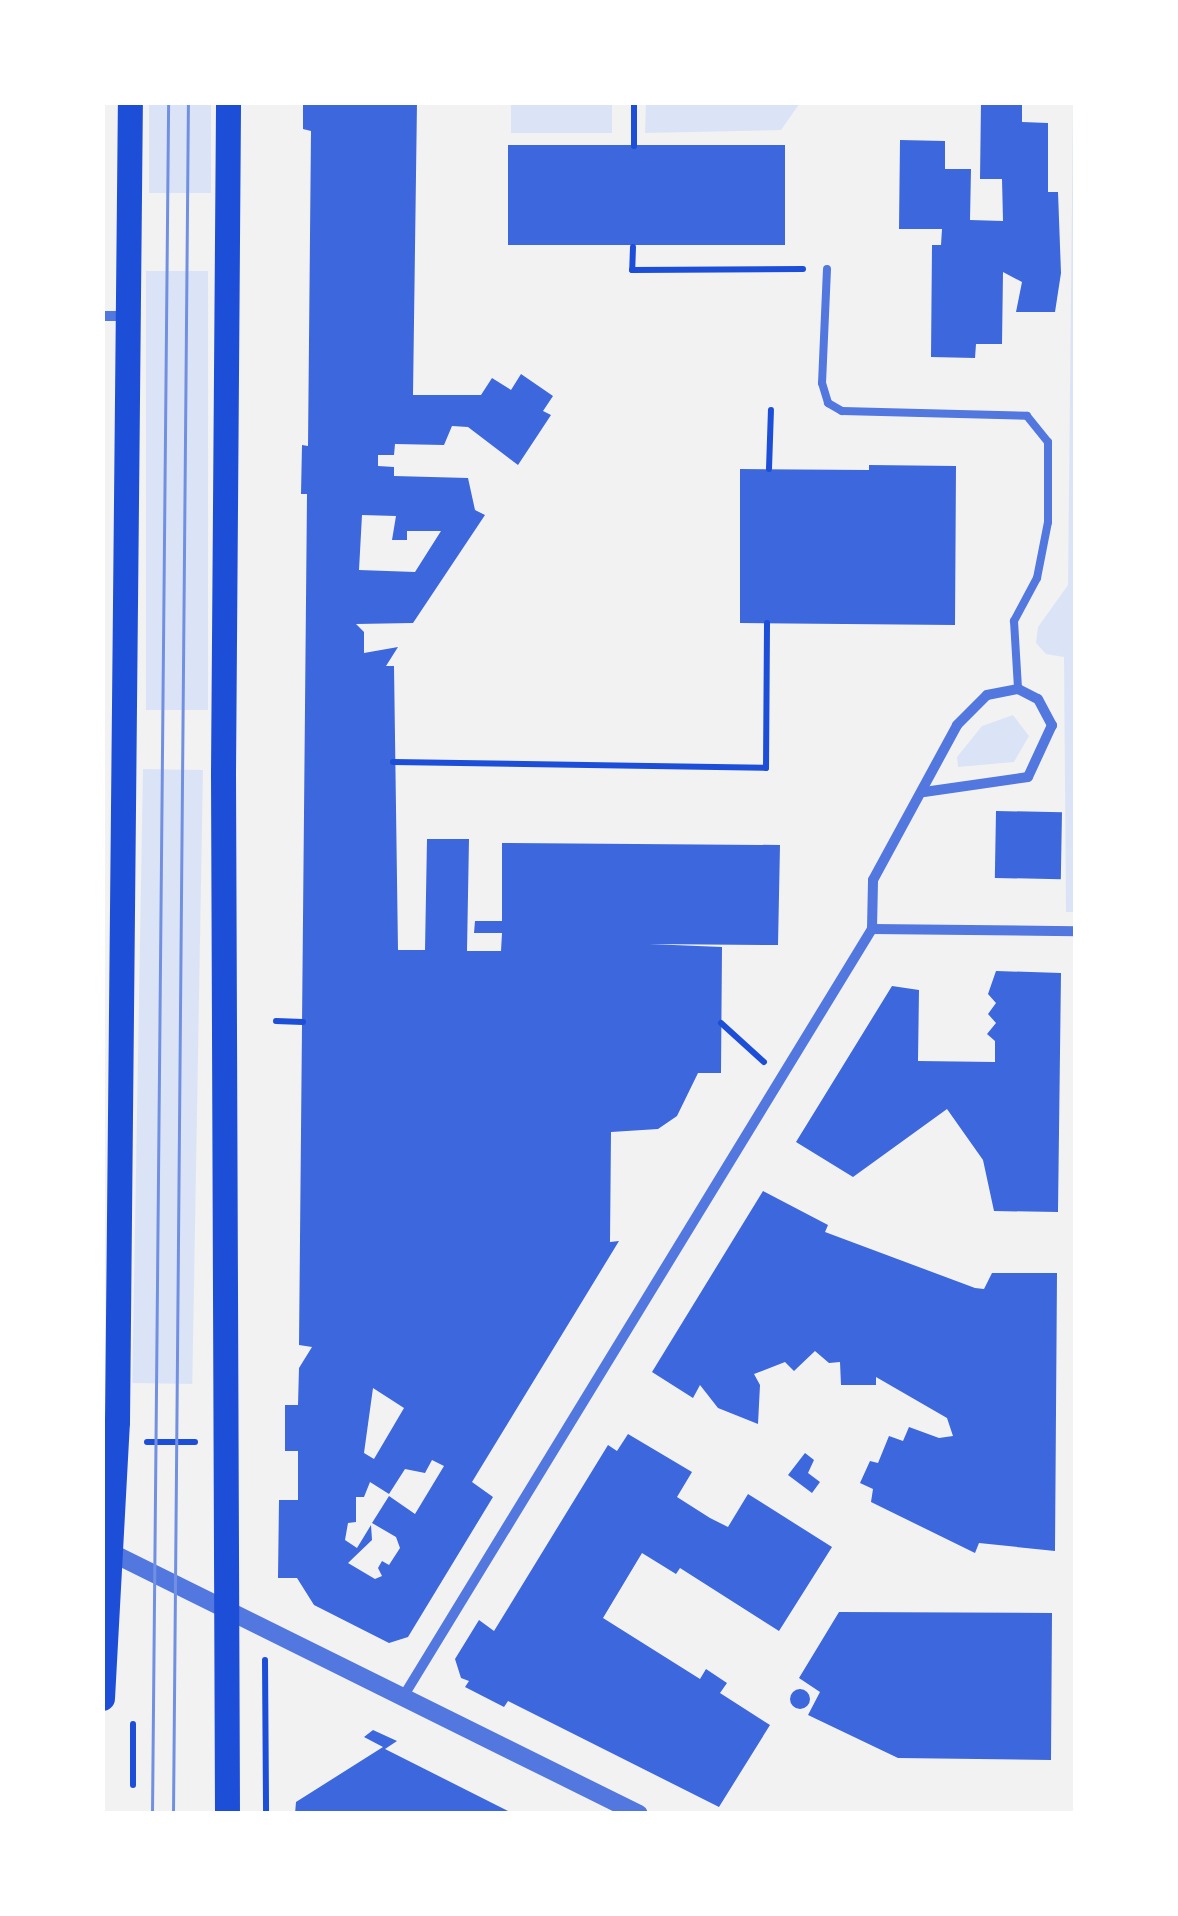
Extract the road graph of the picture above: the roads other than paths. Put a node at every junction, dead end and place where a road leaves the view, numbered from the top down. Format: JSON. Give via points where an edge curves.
{"nodes":[{"id":1,"x":130,"y":102,"type":"edge"},
{"id":2,"x":228,"y":102,"type":"edge"},
{"id":3,"x":826,"y":268,"type":"road end"},
{"id":4,"x":102,"y":316,"type":"edge"},
{"id":5,"x":130,"y":316,"type":"junction"},
{"id":6,"x":1018,"y":688,"type":"junction"},
{"id":7,"x":924,"y":792,"type":"junction"},
{"id":8,"x":872,"y":929,"type":"junction"},
{"id":9,"x":1076,"y":931,"type":"edge"},
{"id":10,"x":111,"y":974,"type":"edge"},
{"id":11,"x":106,"y":1550,"type":"edge"},
{"id":12,"x":226,"y":1608,"type":"junction"},
{"id":13,"x":102,"y":1698,"type":"edge"},
{"id":14,"x":403,"y":1698,"type":"junction"},
{"id":15,"x":228,"y":1814,"type":"edge"},
{"id":16,"x":639,"y":1814,"type":"edge"}],
"edges":[{"from":1,"to":5,"type":"main road"},
{"from":2,"to":12,"type":"main road"},
{"from":3,"to":6,"type":"lane","via":[[822,383],[828,403],[842,411],[1028,416],[1048,442],[1048,522],[1036,578],[1014,622]]},
{"from":4,"to":5,"type":"street"},
{"from":5,"to":10,"type":"main road"},
{"from":6,"to":7,"type":"street","via":[[987,695],[958,725]]},
{"from":6,"to":7,"type":"street","via":[[1038,699],[1052,725],[1028,776]]},
{"from":7,"to":8,"type":"street","via":[[873,880]]},
{"from":8,"to":9,"type":"street"},
{"from":8,"to":14,"type":"street"},
{"from":10,"to":11,"type":"main road","via":[[116,1422]]},
{"from":11,"to":12,"type":"street"},
{"from":11,"to":13,"type":"main road"},
{"from":12,"to":14,"type":"street"},
{"from":12,"to":15,"type":"main road"},
{"from":14,"to":16,"type":"street"}]}
